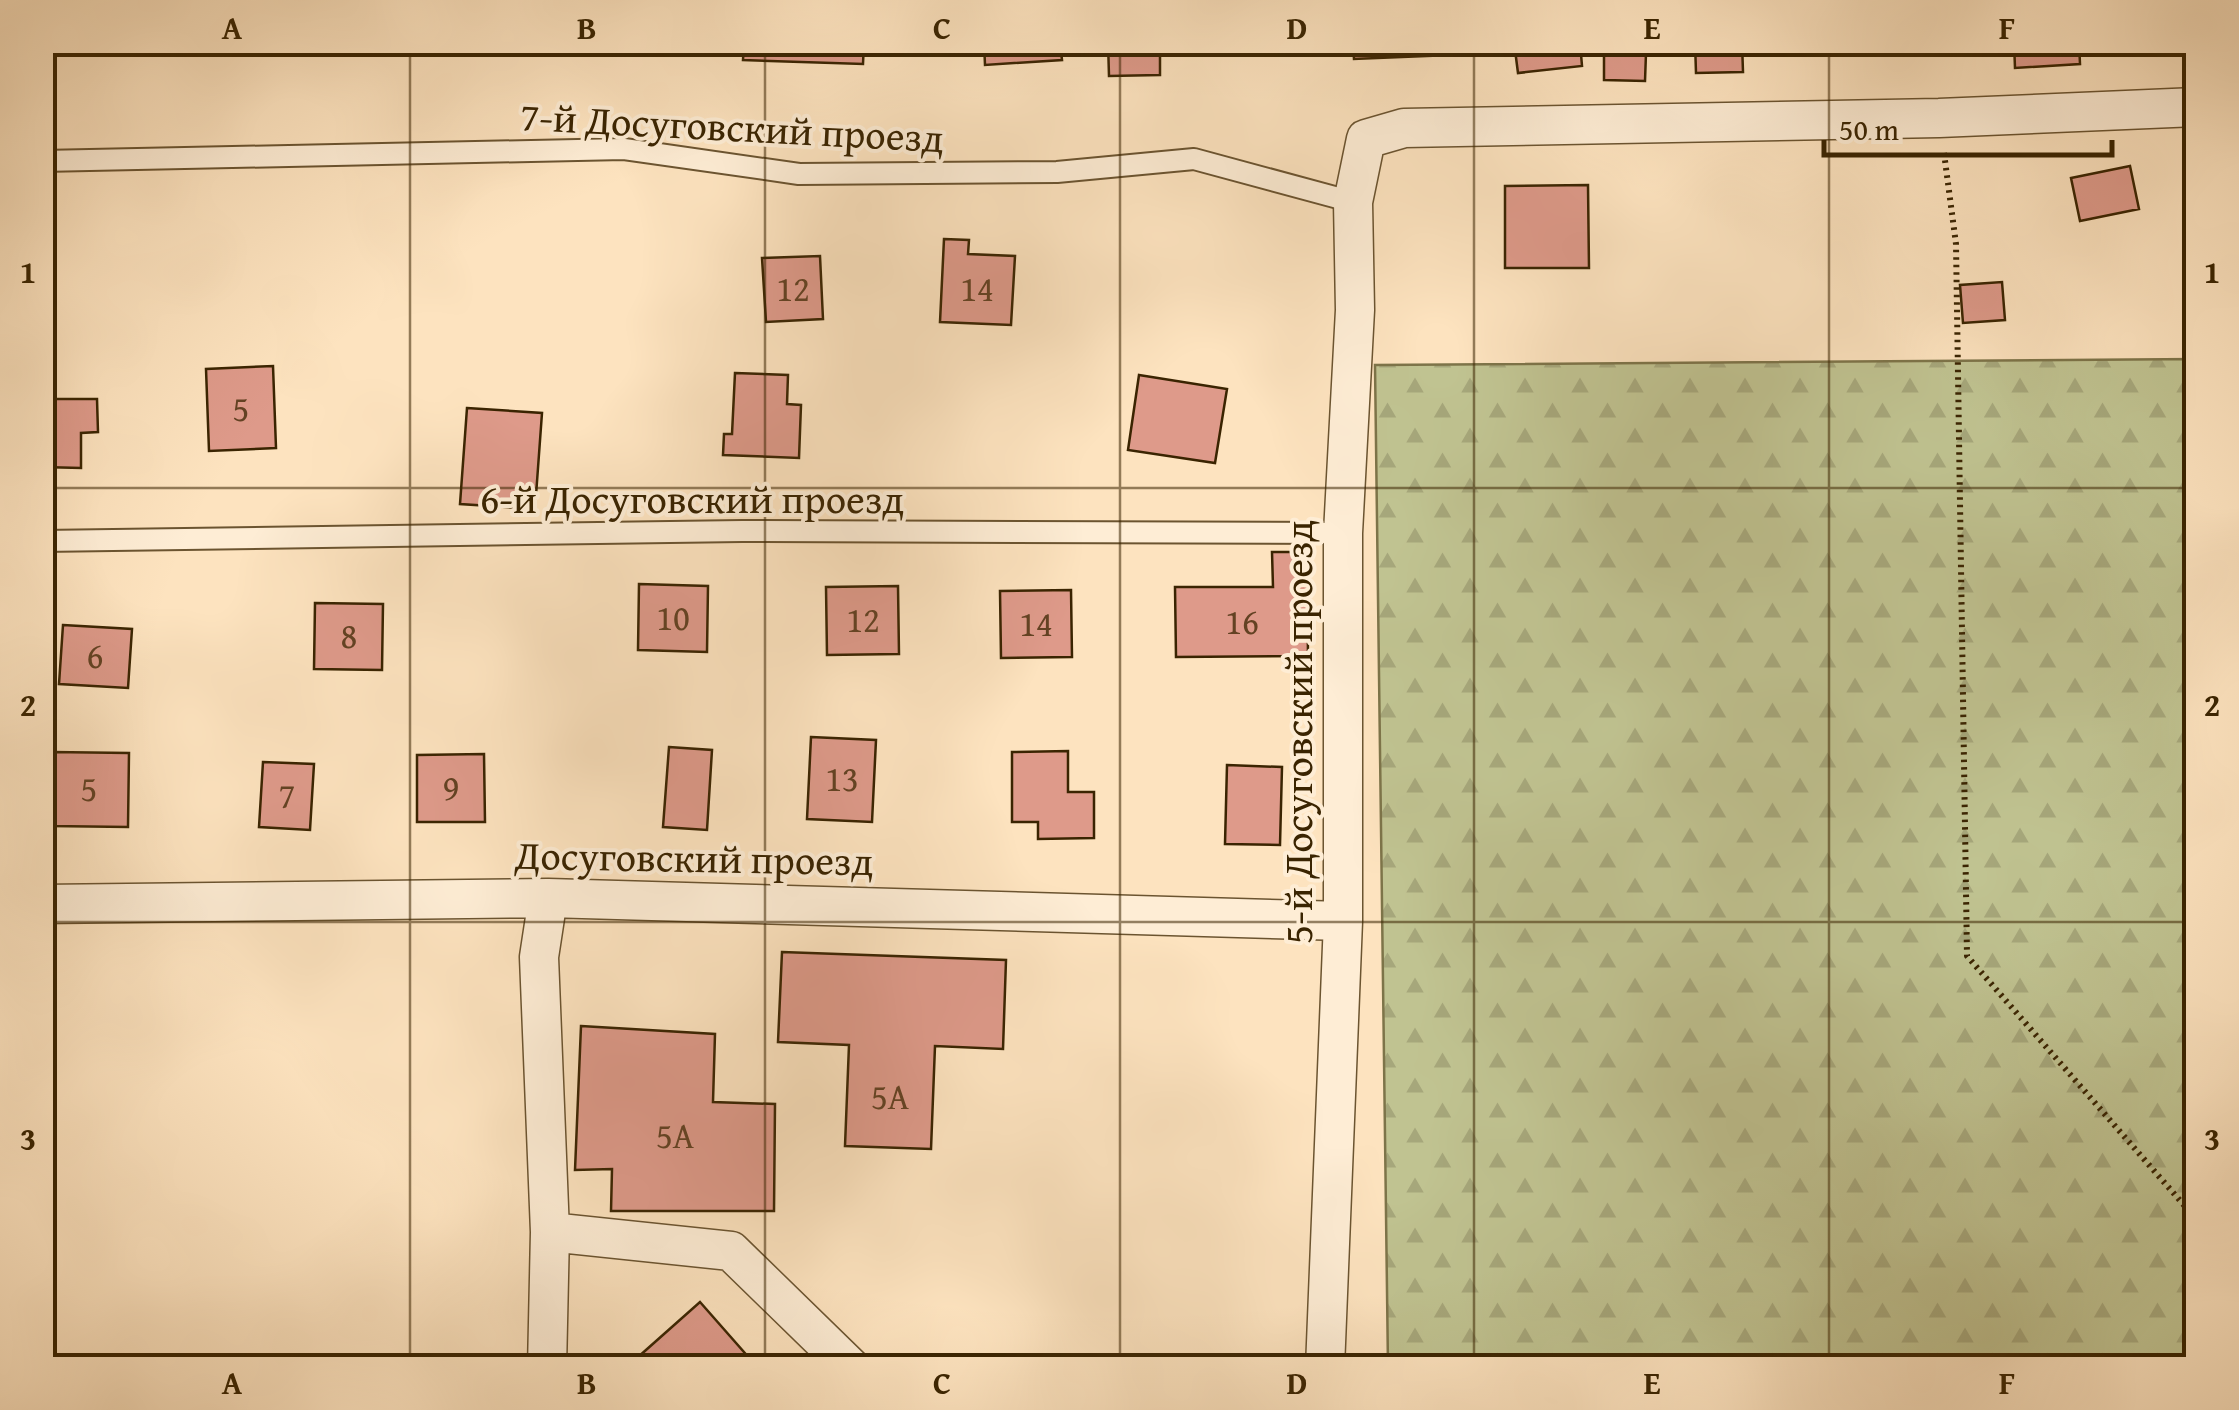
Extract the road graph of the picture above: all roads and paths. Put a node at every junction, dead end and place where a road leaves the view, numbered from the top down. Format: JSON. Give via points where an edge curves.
{"nodes":[{"id":1,"x":2196,"y":106,"type":"edge"},
{"id":2,"x":1939,"y":118,"type":"junction"},
{"id":3,"x":42,"y":162,"type":"edge"},
{"id":4,"x":1352,"y":202,"type":"junction"},
{"id":5,"x":1343,"y":533,"type":"junction"},
{"id":6,"x":42,"y":541,"type":"edge"},
{"id":7,"x":548,"y":898,"type":"junction"},
{"id":8,"x":42,"y":904,"type":"edge"},
{"id":9,"x":1343,"y":921,"type":"junction"},
{"id":10,"x":2190,"y":1212,"type":"dead end"},
{"id":11,"x":550,"y":1232,"type":"junction"},
{"id":12,"x":547,"y":1368,"type":"edge"},
{"id":13,"x":851,"y":1368,"type":"edge"},
{"id":14,"x":1325,"y":1368,"type":"edge"}],
"edges":[{"from":1,"to":2,"type":"street"},
{"from":2,"to":4,"type":"street","name":"5-й Досуговский проезд","via":[[1404,128],[1366,139]]},
{"from":2,"to":10,"type":"path","via":[[1956,244],[1967,956]]},
{"from":3,"to":4,"type":"lane","name":"7-й Досуговский проезд","via":[[624,149],[819,174],[1057,172],[1194,159]]},
{"from":4,"to":5,"type":"street","name":"5-й Досуговский проезд","via":[[1355,310]]},
{"from":5,"to":6,"type":"lane","name":"6-й Досуговский проезд","via":[[742,531]]},
{"from":5,"to":9,"type":"street","name":"5-й Досуговский проезд"},
{"from":7,"to":8,"type":"street","name":"Досуговский проезд"},
{"from":7,"to":9,"type":"street","name":"Досуговский проезд"},
{"from":7,"to":11,"type":"street","via":[[539,957]]},
{"from":9,"to":14,"type":"street","name":"5-й Досуговский проезд"},
{"from":11,"to":12,"type":"street"},
{"from":11,"to":13,"type":"street","via":[[732,1251]]}]}
